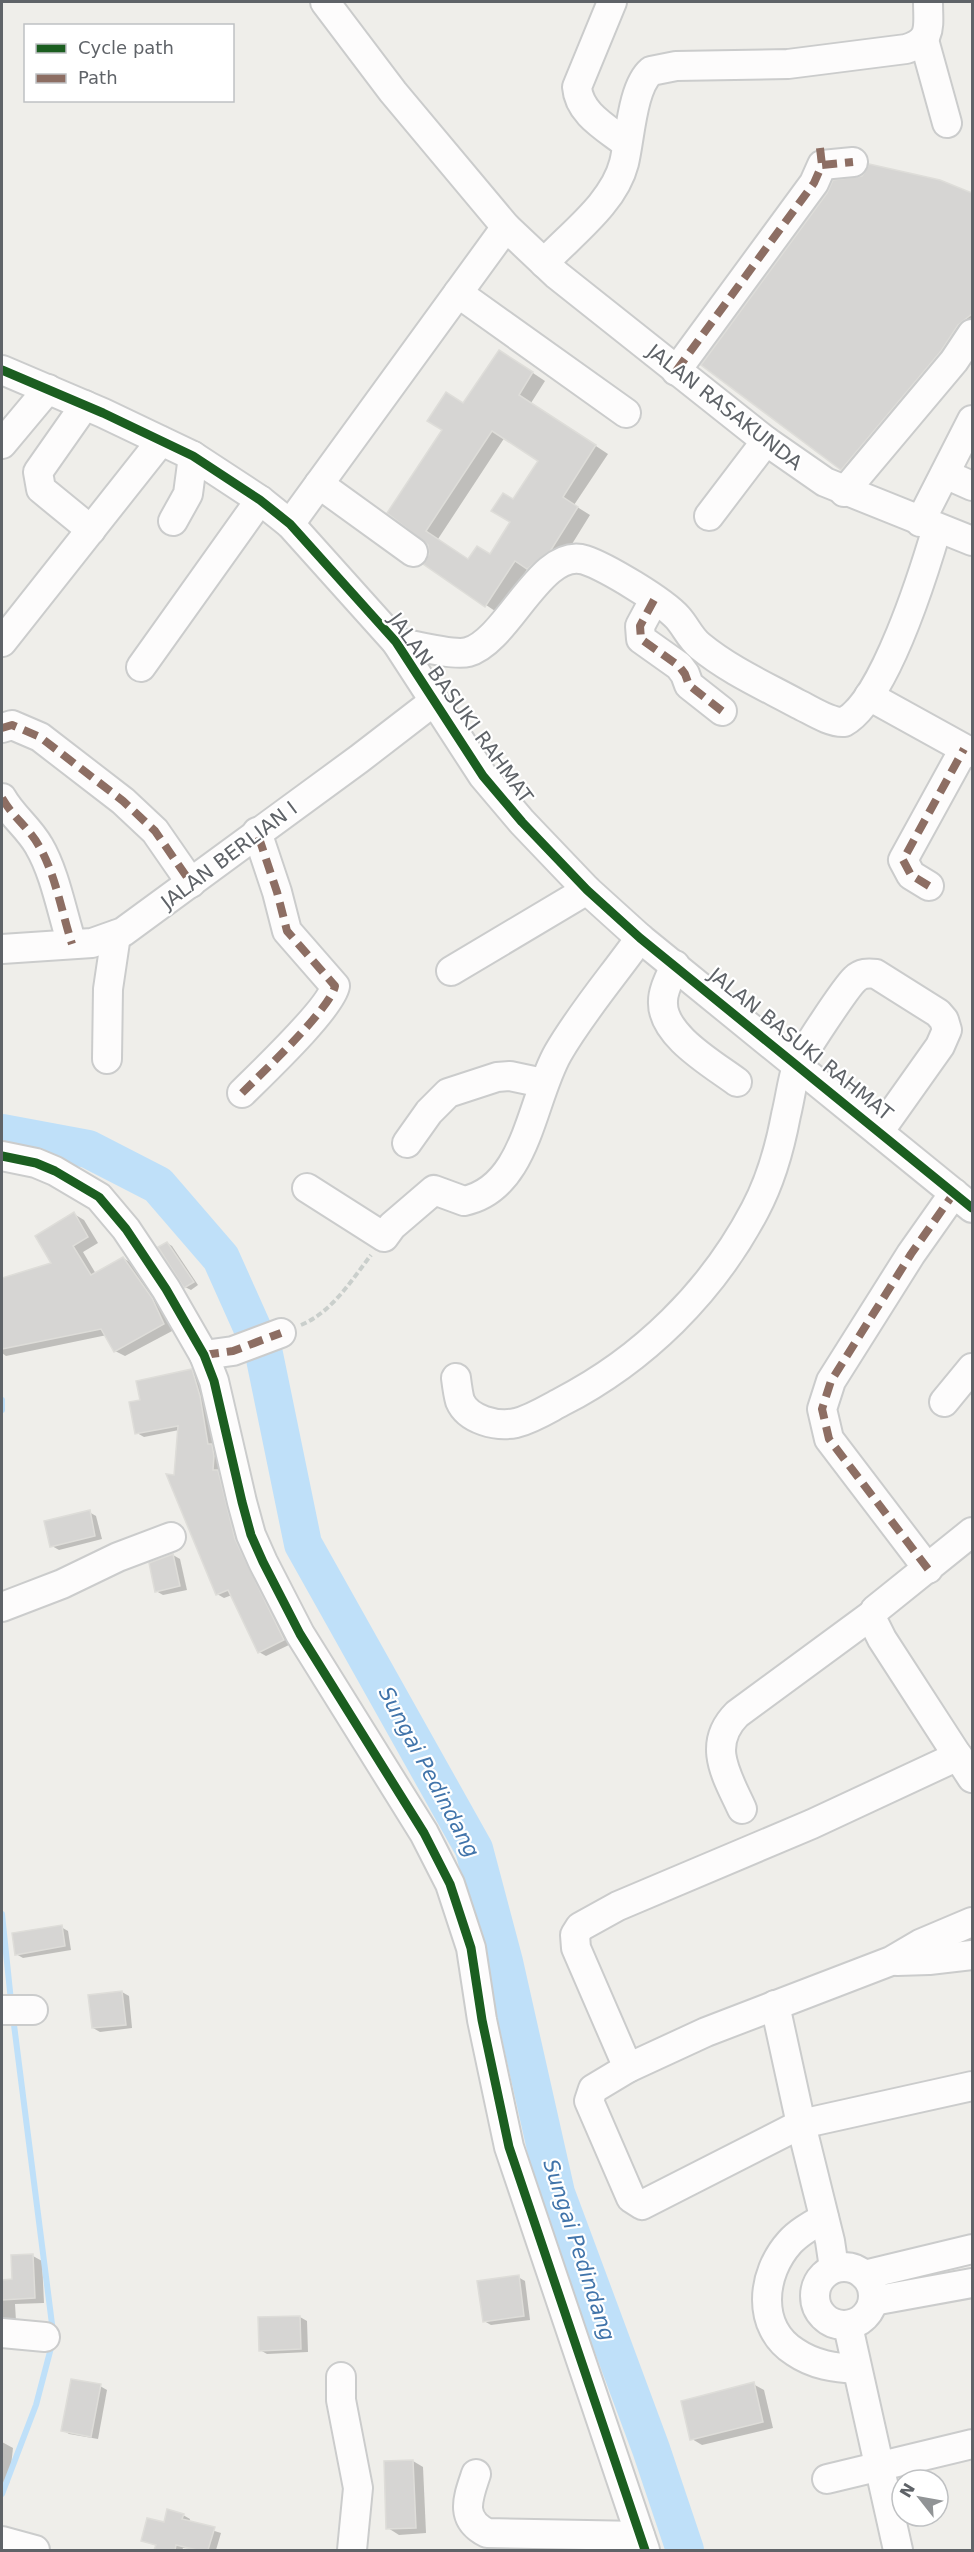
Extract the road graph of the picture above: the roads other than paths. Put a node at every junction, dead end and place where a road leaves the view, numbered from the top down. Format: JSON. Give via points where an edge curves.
{"nodes":[{"id":1,"x":325,"y":2,"type":"edge"},
{"id":2,"x":612,"y":2,"type":"edge"},
{"id":3,"x":928,"y":2,"type":"edge"},
{"id":4,"x":924,"y":40,"type":"junction"},
{"id":5,"x":947,"y":123,"type":"dead end"},
{"id":6,"x":627,"y":144,"type":"junction"},
{"id":7,"x":852,"y":162,"type":"dead end"},
{"id":8,"x":506,"y":227,"type":"junction"},
{"id":9,"x":544,"y":263,"type":"junction"},
{"id":10,"x":458,"y":293,"type":"junction"},
{"id":11,"x":972,"y":334,"type":"edge"},
{"id":12,"x":2,"y":370,"type":"edge"},
{"id":13,"x":676,"y":371,"type":"junction"},
{"id":14,"x":48,"y":389,"type":"junction"},
{"id":15,"x":85,"y":405,"type":"junction"},
{"id":16,"x":626,"y":413,"type":"dead end"},
{"id":17,"x":972,"y":420,"type":"edge"},
{"id":18,"x":161,"y":441,"type":"junction"},
{"id":19,"x":766,"y":441,"type":"junction"},
{"id":20,"x":2,"y":444,"type":"edge"},
{"id":21,"x":193,"y":456,"type":"junction"},
{"id":22,"x":945,"y":474,"type":"junction"},
{"id":23,"x":319,"y":484,"type":"junction"},
{"id":24,"x":972,"y":486,"type":"edge"},
{"id":25,"x":844,"y":492,"type":"junction"},
{"id":26,"x":260,"y":500,"type":"junction"},
{"id":27,"x":709,"y":516,"type":"dead end"},
{"id":28,"x":173,"y":521,"type":"dead end"},
{"id":29,"x":290,"y":524,"type":"junction"},
{"id":30,"x":928,"y":525,"type":"junction"},
{"id":31,"x":91,"y":530,"type":"junction"},
{"id":32,"x":972,"y":542,"type":"edge"},
{"id":33,"x":413,"y":552,"type":"dead end"},
{"id":34,"x":654,"y":600,"type":"junction"},
{"id":35,"x":2,"y":642,"type":"edge"},
{"id":36,"x":396,"y":642,"type":"junction"},
{"id":37,"x":141,"y":667,"type":"dead end"},
{"id":38,"x":869,"y":696,"type":"junction"},
{"id":39,"x":434,"y":702,"type":"junction"},
{"id":40,"x":722,"y":711,"type":"dead end"},
{"id":41,"x":2,"y":728,"type":"edge"},
{"id":42,"x":968,"y":751,"type":"edge"},
{"id":43,"x":2,"y":798,"type":"edge"},
{"id":44,"x":257,"y":832,"type":"junction"},
{"id":45,"x":192,"y":883,"type":"junction"},
{"id":46,"x":929,"y":886,"type":"dead end"},
{"id":47,"x":587,"y":890,"type":"junction"},
{"id":48,"x":116,"y":935,"type":"junction"},
{"id":49,"x":640,"y":938,"type":"junction"},
{"id":50,"x":72,"y":944,"type":"junction"},
{"id":51,"x":2,"y":949,"type":"edge"},
{"id":52,"x":675,"y":965,"type":"junction"},
{"id":53,"x":452,"y":971,"type":"dead end"},
{"id":54,"x":107,"y":1059,"type":"dead end"},
{"id":55,"x":797,"y":1064,"type":"junction"},
{"id":56,"x":737,"y":1082,"type":"dead end"},
{"id":57,"x":543,"y":1083,"type":"junction"},
{"id":58,"x":242,"y":1093,"type":"dead end"},
{"id":59,"x":879,"y":1131,"type":"junction"},
{"id":60,"x":407,"y":1143,"type":"dead end"},
{"id":61,"x":2,"y":1156,"type":"edge"},
{"id":62,"x":307,"y":1188,"type":"dead end"},
{"id":63,"x":963,"y":1200,"type":"edge"},
{"id":64,"x":281,"y":1333,"type":"road end"},
{"id":65,"x":204,"y":1355,"type":"junction"},
{"id":66,"x":972,"y":1368,"type":"edge"},
{"id":67,"x":456,"y":1378,"type":"dead end"},
{"id":68,"x":944,"y":1402,"type":"dead end"},
{"id":69,"x":972,"y":1532,"type":"edge"},
{"id":70,"x":171,"y":1537,"type":"dead end"},
{"id":71,"x":928,"y":1569,"type":"junction"},
{"id":72,"x":2,"y":1607,"type":"edge"},
{"id":73,"x":873,"y":1614,"type":"junction"},
{"id":74,"x":965,"y":1767,"type":"edge"},
{"id":75,"x":742,"y":1809,"type":"dead end"},
{"id":76,"x":972,"y":1922,"type":"edge"},
{"id":77,"x":972,"y":1955,"type":"edge"},
{"id":78,"x":891,"y":1961,"type":"junction"},
{"id":79,"x":776,"y":2005,"type":"junction"},
{"id":80,"x":2,"y":2010,"type":"edge"},
{"id":81,"x":33,"y":2010,"type":"dead end"},
{"id":82,"x":628,"y":2068,"type":"junction"},
{"id":83,"x":972,"y":2086,"type":"edge"},
{"id":84,"x":801,"y":2124,"type":"junction"},
{"id":85,"x":824,"y":2218,"type":"junction"},
{"id":86,"x":972,"y":2249,"type":"edge"},
{"id":87,"x":834,"y":2268,"type":"junction"},
{"id":88,"x":864,"y":2275,"type":"junction"},
{"id":89,"x":972,"y":2283,"type":"edge"},
{"id":90,"x":873,"y":2301,"type":"junction"},
{"id":91,"x":848,"y":2326,"type":"junction"},
{"id":92,"x":2,"y":2333,"type":"edge"},
{"id":93,"x":45,"y":2337,"type":"dead end"},
{"id":94,"x":857,"y":2369,"type":"junction"},
{"id":95,"x":341,"y":2377,"type":"dead end"},
{"id":96,"x":972,"y":2444,"type":"edge"},
{"id":97,"x":880,"y":2466,"type":"junction"},
{"id":98,"x":476,"y":2474,"type":"dead end"},
{"id":99,"x":827,"y":2478,"type":"dead end"},
{"id":100,"x":2,"y":2541,"type":"edge"},
{"id":101,"x":642,"y":2543,"type":"edge"},
{"id":102,"x":35,"y":2550,"type":"edge"},
{"id":103,"x":352,"y":2550,"type":"edge"},
{"id":104,"x":898,"y":2550,"type":"edge"}],
"edges":[{"from":1,"to":8,"type":"street","name":"JALAN RASAKUNDA","via":[[393,92]]},
{"from":2,"to":6,"type":"street","via":[[577,87],[578,98],[583,108]]},
{"from":3,"to":4,"type":"street"},
{"from":4,"to":5,"type":"street"},
{"from":4,"to":6,"type":"street","via":[[906,49],[840,59],[659,68],[643,80]]},
{"from":6,"to":9,"type":"street","via":[[612,189]]},
{"from":7,"to":13,"type":"street","via":[[821,156],[814,183]]},
{"from":8,"to":9,"type":"street","name":"JALAN RASAKUNDA"},
{"from":8,"to":10,"type":"street"},
{"from":9,"to":13,"type":"street","name":"JALAN RASAKUNDA"},
{"from":10,"to":16,"type":"street"},
{"from":10,"to":23,"type":"street"},
{"from":11,"to":25,"type":"street","via":[[954,361]]},
{"from":12,"to":14,"type":"street","name":"JALAN BASUKI RAHMAT"},
{"from":13,"to":19,"type":"street","name":"JALAN RASAKUNDA"},
{"from":14,"to":15,"type":"street","name":"JALAN BASUKI RAHMAT"},
{"from":14,"to":20,"type":"street"},
{"from":15,"to":18,"type":"street","name":"JALAN BASUKI RAHMAT"},
{"from":15,"to":31,"type":"street","via":[[38,472],[38,481],[41,489]]},
{"from":17,"to":22,"type":"street"},
{"from":18,"to":21,"type":"street","name":"JALAN BASUKI RAHMAT"},
{"from":18,"to":31,"type":"street"},
{"from":19,"to":25,"type":"street","name":"JALAN RASAKUNDA"},
{"from":19,"to":27,"type":"street"},
{"from":21,"to":26,"type":"street","name":"JALAN BASUKI RAHMAT"},
{"from":21,"to":28,"type":"street","via":[[188,494]]},
{"from":22,"to":24,"type":"street"},
{"from":22,"to":30,"type":"street"},
{"from":23,"to":29,"type":"street"},
{"from":23,"to":33,"type":"street"},
{"from":25,"to":30,"type":"street","name":"JALAN RASAKUNDA"},
{"from":26,"to":29,"type":"street","name":"JALAN BASUKI RAHMAT"},
{"from":26,"to":37,"type":"street"},
{"from":29,"to":36,"type":"street","name":"JALAN BASUKI RAHMAT"},
{"from":30,"to":32,"type":"street","name":"JALAN RASAKUNDA"},
{"from":30,"to":38,"type":"street","via":[[909,616]]},
{"from":31,"to":35,"type":"street"},
{"from":34,"to":36,"type":"street","via":[[585,560],[569,559],[537,583],[503,624],[470,652]]},
{"from":34,"to":38,"type":"street","via":[[722,662],[834,721],[847,721]]},
{"from":34,"to":40,"type":"street","via":[[640,626],[641,639],[679,666],[688,685]]},
{"from":36,"to":39,"type":"street","name":"JALAN BASUKI RAHMAT"},
{"from":38,"to":42,"type":"street"},
{"from":39,"to":44,"type":"street","name":"JALAN BERLIAN I"},
{"from":39,"to":47,"type":"street","name":"JALAN BASUKI RAHMAT","via":[[483,776]]},
{"from":41,"to":45,"type":"street","via":[[12,725],[40,737],[123,801],[155,831]]},
{"from":42,"to":46,"type":"street","via":[[903,860],[910,875]]},
{"from":43,"to":50,"type":"street","via":[[45,856]]},
{"from":44,"to":45,"type":"street","name":"JALAN BERLIAN I"},
{"from":44,"to":58,"type":"street","via":[[287,931],[335,986],[302,1031]]},
{"from":45,"to":48,"type":"street","name":"JALAN BERLIAN I"},
{"from":47,"to":49,"type":"street","name":"JALAN BASUKI RAHMAT"},
{"from":47,"to":53,"type":"street"},
{"from":48,"to":50,"type":"street","name":"JALAN BERLIAN I","via":[[92,943]]},
{"from":48,"to":54,"type":"street","via":[[109,975]]},
{"from":49,"to":52,"type":"street","name":"JALAN BASUKI RAHMAT"},
{"from":49,"to":57,"type":"street","via":[[574,1028]]},
{"from":50,"to":51,"type":"street","name":"JALAN BERLIAN I"},
{"from":52,"to":55,"type":"street","name":"JALAN BASUKI RAHMAT"},
{"from":52,"to":56,"type":"street","via":[[663,996],[666,1016],[681,1040]]},
{"from":55,"to":59,"type":"street","name":"JALAN BASUKI RAHMAT"},
{"from":55,"to":59,"type":"street","via":[[845,991],[862,974],[876,974],[938,1013],[947,1025],[946,1036]]},
{"from":55,"to":67,"type":"street","via":[[774,1167],[756,1209],[708,1281],[657,1337],[584,1390],[511,1424],[497,1424],[473,1415],[461,1403]]},
{"from":57,"to":60,"type":"street","via":[[497,1077],[448,1093]]},
{"from":57,"to":62,"type":"street","via":[[525,1144],[503,1176],[483,1193],[464,1201],[434,1190],[384,1237]]},
{"from":59,"to":63,"type":"street","name":"JALAN BASUKI RAHMAT"},
{"from":61,"to":65,"type":"street","via":[[56,1171],[99,1197],[141,1249]]},
{"from":63,"to":71,"type":"street","via":[[911,1254],[831,1381],[822,1409],[829,1439]]},
{"from":64,"to":65,"type":"street","via":[[233,1351]]},
{"from":65,"to":101,"type":"street","via":[[214,1381],[251,1535],[262,1562],[300,1634],[424,1833],[450,1884],[471,1948],[509,2147]]},
{"from":66,"to":68,"type":"street"},
{"from":69,"to":71,"type":"street"},
{"from":70,"to":72,"type":"street"},
{"from":71,"to":73,"type":"street"},
{"from":73,"to":74,"type":"street","via":[[873,1624],[882,1639]]},
{"from":73,"to":75,"type":"street","via":[[728,1723],[720,1747],[721,1761]]},
{"from":74,"to":82,"type":"street","via":[[812,1824],[618,1906],[580,1927],[575,1935],[576,1948]]},
{"from":76,"to":78,"type":"street"},
{"from":77,"to":78,"type":"street"},
{"from":78,"to":79,"type":"street"},
{"from":79,"to":82,"type":"street"},
{"from":79,"to":84,"type":"street"},
{"from":80,"to":81,"type":"street"},
{"from":82,"to":84,"type":"street","via":[[593,2089],[589,2101],[631,2198],[638,2205]]},
{"from":83,"to":84,"type":"street"},
{"from":84,"to":85,"type":"street"},
{"from":85,"to":87,"type":"street"},
{"from":85,"to":94,"type":"street","via":[[798,2235],[782,2252],[768,2285],[769,2319],[796,2354],[817,2363]]},
{"from":86,"to":88,"type":"street"},
{"from":87,"to":88,"type":"street","via":[[851,2268]]},
{"from":87,"to":91,"type":"street","via":[[816,2285],[814,2298],[825,2320]]},
{"from":88,"to":90,"type":"street","via":[[870,2283]]},
{"from":89,"to":90,"type":"street"},
{"from":90,"to":91,"type":"street","via":[[864,2318]]},
{"from":91,"to":94,"type":"street"},
{"from":92,"to":93,"type":"street"},
{"from":94,"to":97,"type":"street"},
{"from":95,"to":103,"type":"street","via":[[341,2400],[358,2488]]},
{"from":96,"to":97,"type":"street"},
{"from":97,"to":99,"type":"street"},
{"from":97,"to":104,"type":"street"},
{"from":98,"to":101,"type":"street","via":[[469,2495],[469,2515],[475,2526],[487,2533]]},
{"from":100,"to":102,"type":"street"}]}
